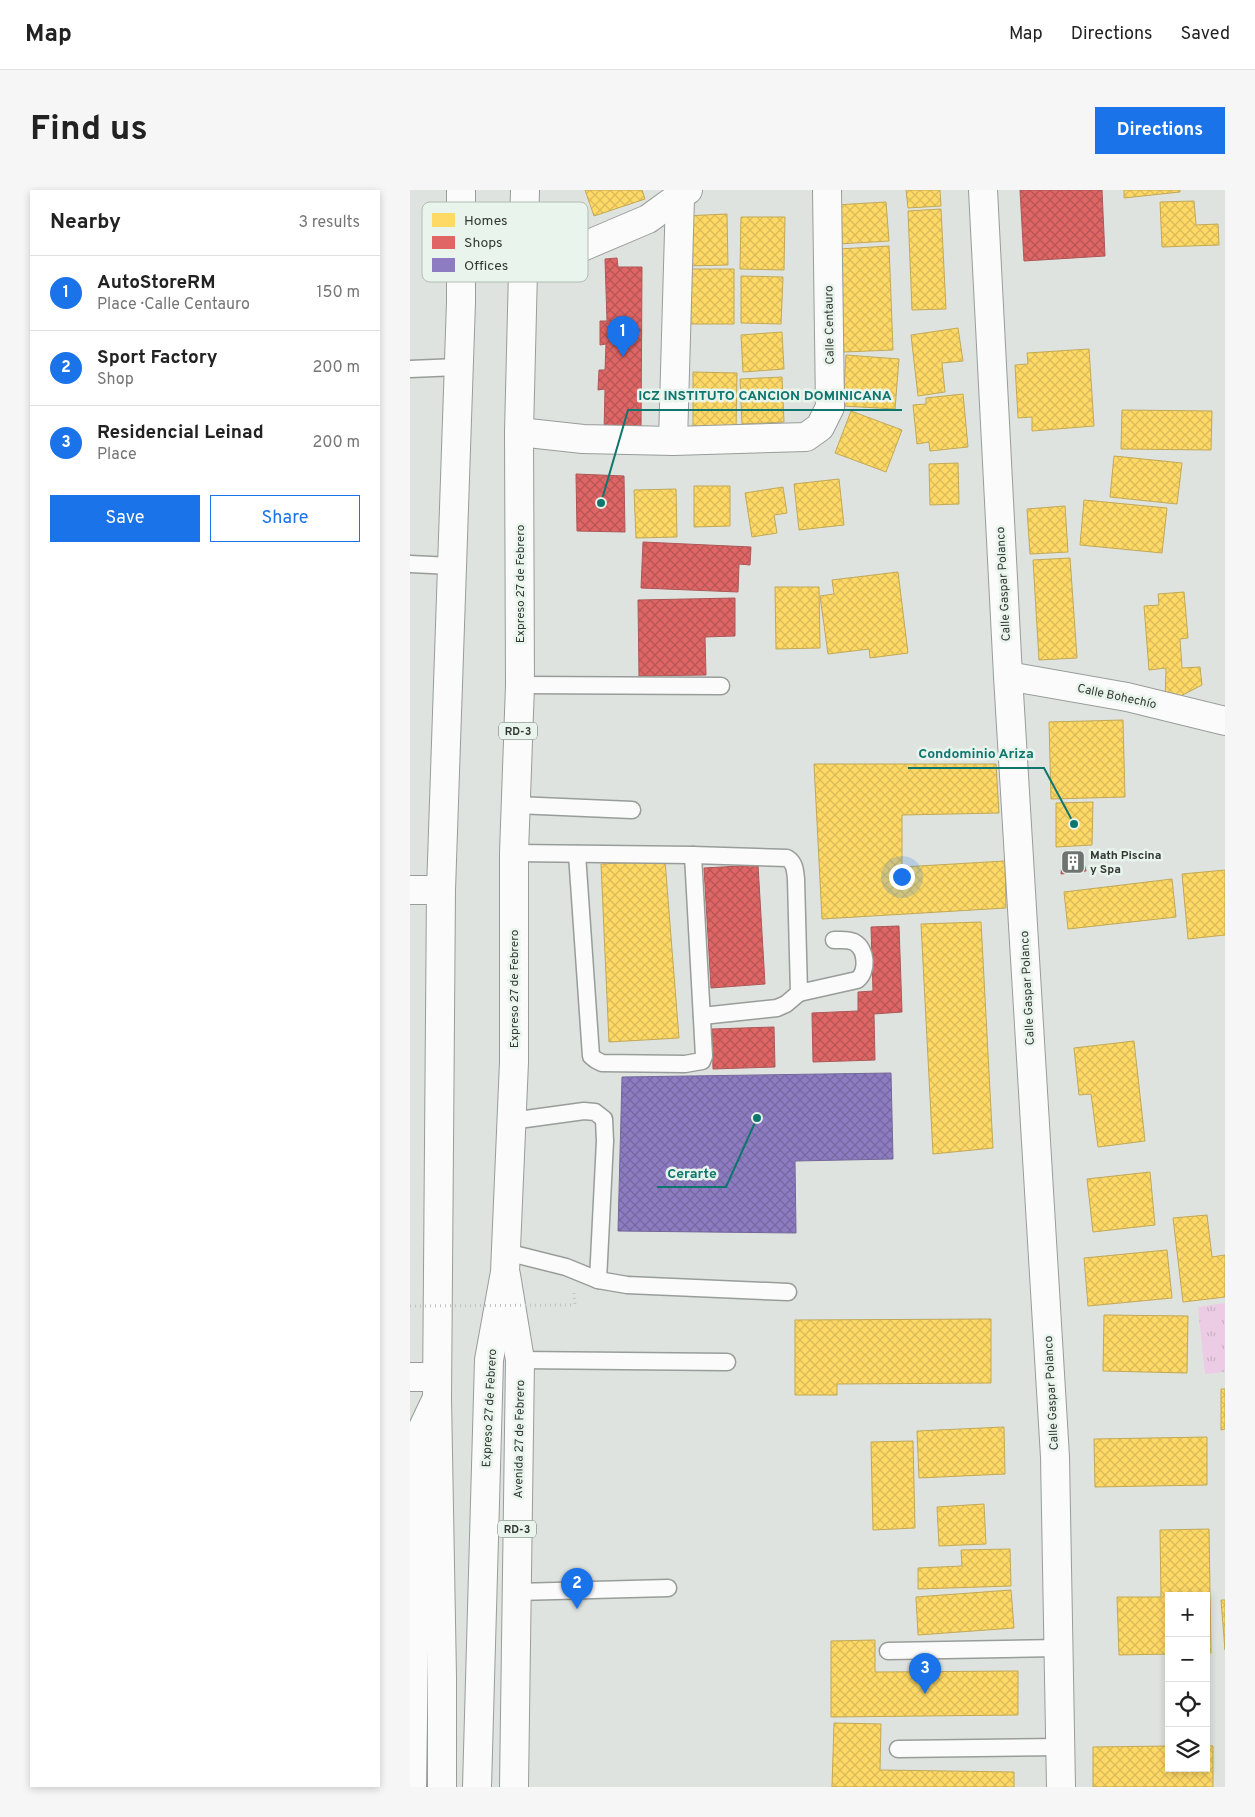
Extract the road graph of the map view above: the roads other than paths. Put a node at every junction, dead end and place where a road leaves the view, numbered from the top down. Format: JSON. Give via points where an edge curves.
{"nodes":[{"id":1,"x":827,"y":190,"type":"edge"},
{"id":2,"x":983,"y":190,"type":"edge"},
{"id":3,"x":684,"y":193,"type":"edge"},
{"id":4,"x":588,"y":244,"type":"edge"},
{"id":5,"x":461,"y":282,"type":"edge"},
{"id":6,"x":523,"y":282,"type":"edge"},
{"id":7,"x":458,"y":367,"type":"junction"},
{"id":8,"x":410,"y":369,"type":"edge"},
{"id":9,"x":519,"y":432,"type":"junction"},
{"id":10,"x":673,"y":441,"type":"junction"},
{"id":11,"x":410,"y":564,"type":"edge"},
{"id":12,"x":452,"y":566,"type":"junction"},
{"id":13,"x":1008,"y":676,"type":"junction"},
{"id":14,"x":520,"y":685,"type":"junction"},
{"id":15,"x":721,"y":686,"type":"dead end"},
{"id":16,"x":1225,"y":721,"type":"edge"},
{"id":17,"x":516,"y":805,"type":"junction"},
{"id":18,"x":632,"y":810,"type":"dead end"},
{"id":19,"x":514,"y":853,"type":"junction"},
{"id":20,"x":578,"y":854,"type":"junction"},
{"id":21,"x":693,"y":855,"type":"junction"},
{"id":22,"x":410,"y":890,"type":"edge"},
{"id":23,"x":441,"y":890,"type":"junction"},
{"id":24,"x":834,"y":940,"type":"dead end"},
{"id":25,"x":798,"y":993,"type":"junction"},
{"id":26,"x":702,"y":1016,"type":"junction"},
{"id":27,"x":512,"y":1121,"type":"junction"},
{"id":28,"x":506,"y":1262,"type":"junction"},
{"id":29,"x":598,"y":1280,"type":"junction"},
{"id":30,"x":788,"y":1292,"type":"dead end"},
{"id":31,"x":520,"y":1360,"type":"junction"},
{"id":32,"x":727,"y":1362,"type":"dead end"},
{"id":33,"x":410,"y":1377,"type":"edge"},
{"id":34,"x":437,"y":1388,"type":"junction"},
{"id":35,"x":668,"y":1588,"type":"dead end"},
{"id":36,"x":516,"y":1592,"type":"junction"},
{"id":37,"x":1059,"y":1648,"type":"junction"},
{"id":38,"x":888,"y":1651,"type":"dead end"},
{"id":39,"x":1061,"y":1748,"type":"junction"},
{"id":40,"x":898,"y":1749,"type":"dead end"},
{"id":41,"x":412,"y":1778,"type":"edge"},
{"id":42,"x":442,"y":1787,"type":"edge"},
{"id":43,"x":477,"y":1787,"type":"edge"},
{"id":44,"x":514,"y":1787,"type":"edge"},
{"id":45,"x":1061,"y":1787,"type":"edge"}],
"edges":[{"from":1,"to":10,"type":"main road","name":"Calle Centauro","via":[[830,407],[820,427],[806,437]]},
{"from":2,"to":13,"type":"main road","name":"Calle Gaspar Polanco"},
{"from":3,"to":4,"type":"main road","via":[[648,219]]},
{"from":3,"to":10,"type":"main road"},
{"from":5,"to":7,"type":"main road"},
{"from":6,"to":9,"type":"main road","name":"Expreso 27 de Febrero","number":"RD-3"},
{"from":7,"to":8,"type":"lane"},
{"from":7,"to":12,"type":"main road"},
{"from":9,"to":10,"type":"main road","name":"Calle Centauro","via":[[583,439]]},
{"from":9,"to":14,"type":"main road","name":"Expreso 27 de Febrero","number":"RD-3"},
{"from":11,"to":12,"type":"lane"},
{"from":12,"to":23,"type":"main road"},
{"from":13,"to":16,"type":"main road","name":"Calle Bohechío","via":[[1127,697]]},
{"from":13,"to":37,"type":"main road","name":"Calle Gaspar Polanco","via":[[1055,1457]]},
{"from":14,"to":15,"type":"lane"},
{"from":14,"to":17,"type":"main road","name":"Expreso 27 de Febrero","number":"RD-3"},
{"from":17,"to":18,"type":"lane"},
{"from":17,"to":19,"type":"main road","name":"Expreso 27 de Febrero","number":"RD-3"},
{"from":19,"to":20,"type":"lane"},
{"from":19,"to":27,"type":"main road","name":"Expreso 27 de Febrero","number":"RD-3"},
{"from":20,"to":21,"type":"lane"},
{"from":20,"to":26,"type":"lane","via":[[591,1056],[602,1062],[685,1064],[702,1061]]},
{"from":21,"to":25,"type":"lane","via":[[791,860],[796,879]]},
{"from":21,"to":26,"type":"lane"},
{"from":22,"to":23,"type":"main road"},
{"from":23,"to":34,"type":"main road"},
{"from":24,"to":25,"type":"lane","via":[[855,943],[861,949],[864,972],[861,977]]},
{"from":25,"to":26,"type":"lane","via":[[777,1008]]},
{"from":27,"to":28,"type":"main road","name":"Expreso 27 de Febrero","number":"RD-3"},
{"from":27,"to":29,"type":"lane","via":[[584,1111],[595,1112],[604,1119]]},
{"from":28,"to":29,"type":"lane","via":[[566,1267]]},
{"from":28,"to":31,"type":"main road","name":"Avenida 27 de Febrero","number":"RD-3"},
{"from":28,"to":43,"type":"main road","name":"Expreso 27 de Febrero","number":"RD-3","via":[[489,1360]]},
{"from":29,"to":30,"type":"lane","via":[[627,1285]]},
{"from":31,"to":32,"type":"lane"},
{"from":31,"to":36,"type":"main road","name":"Avenida 27 de Febrero","number":"RD-3"},
{"from":33,"to":34,"type":"main road"},
{"from":34,"to":41,"type":"main road","via":[[417,1440]]},
{"from":34,"to":42,"type":"main road"},
{"from":35,"to":36,"type":"lane"},
{"from":36,"to":44,"type":"main road","name":"Avenida 27 de Febrero","number":"RD-3"},
{"from":37,"to":38,"type":"lane"},
{"from":37,"to":39,"type":"main road","name":"Calle Gaspar Polanco"},
{"from":39,"to":40,"type":"lane"},
{"from":39,"to":45,"type":"main road","name":"Calle Gaspar Polanco"}]}
